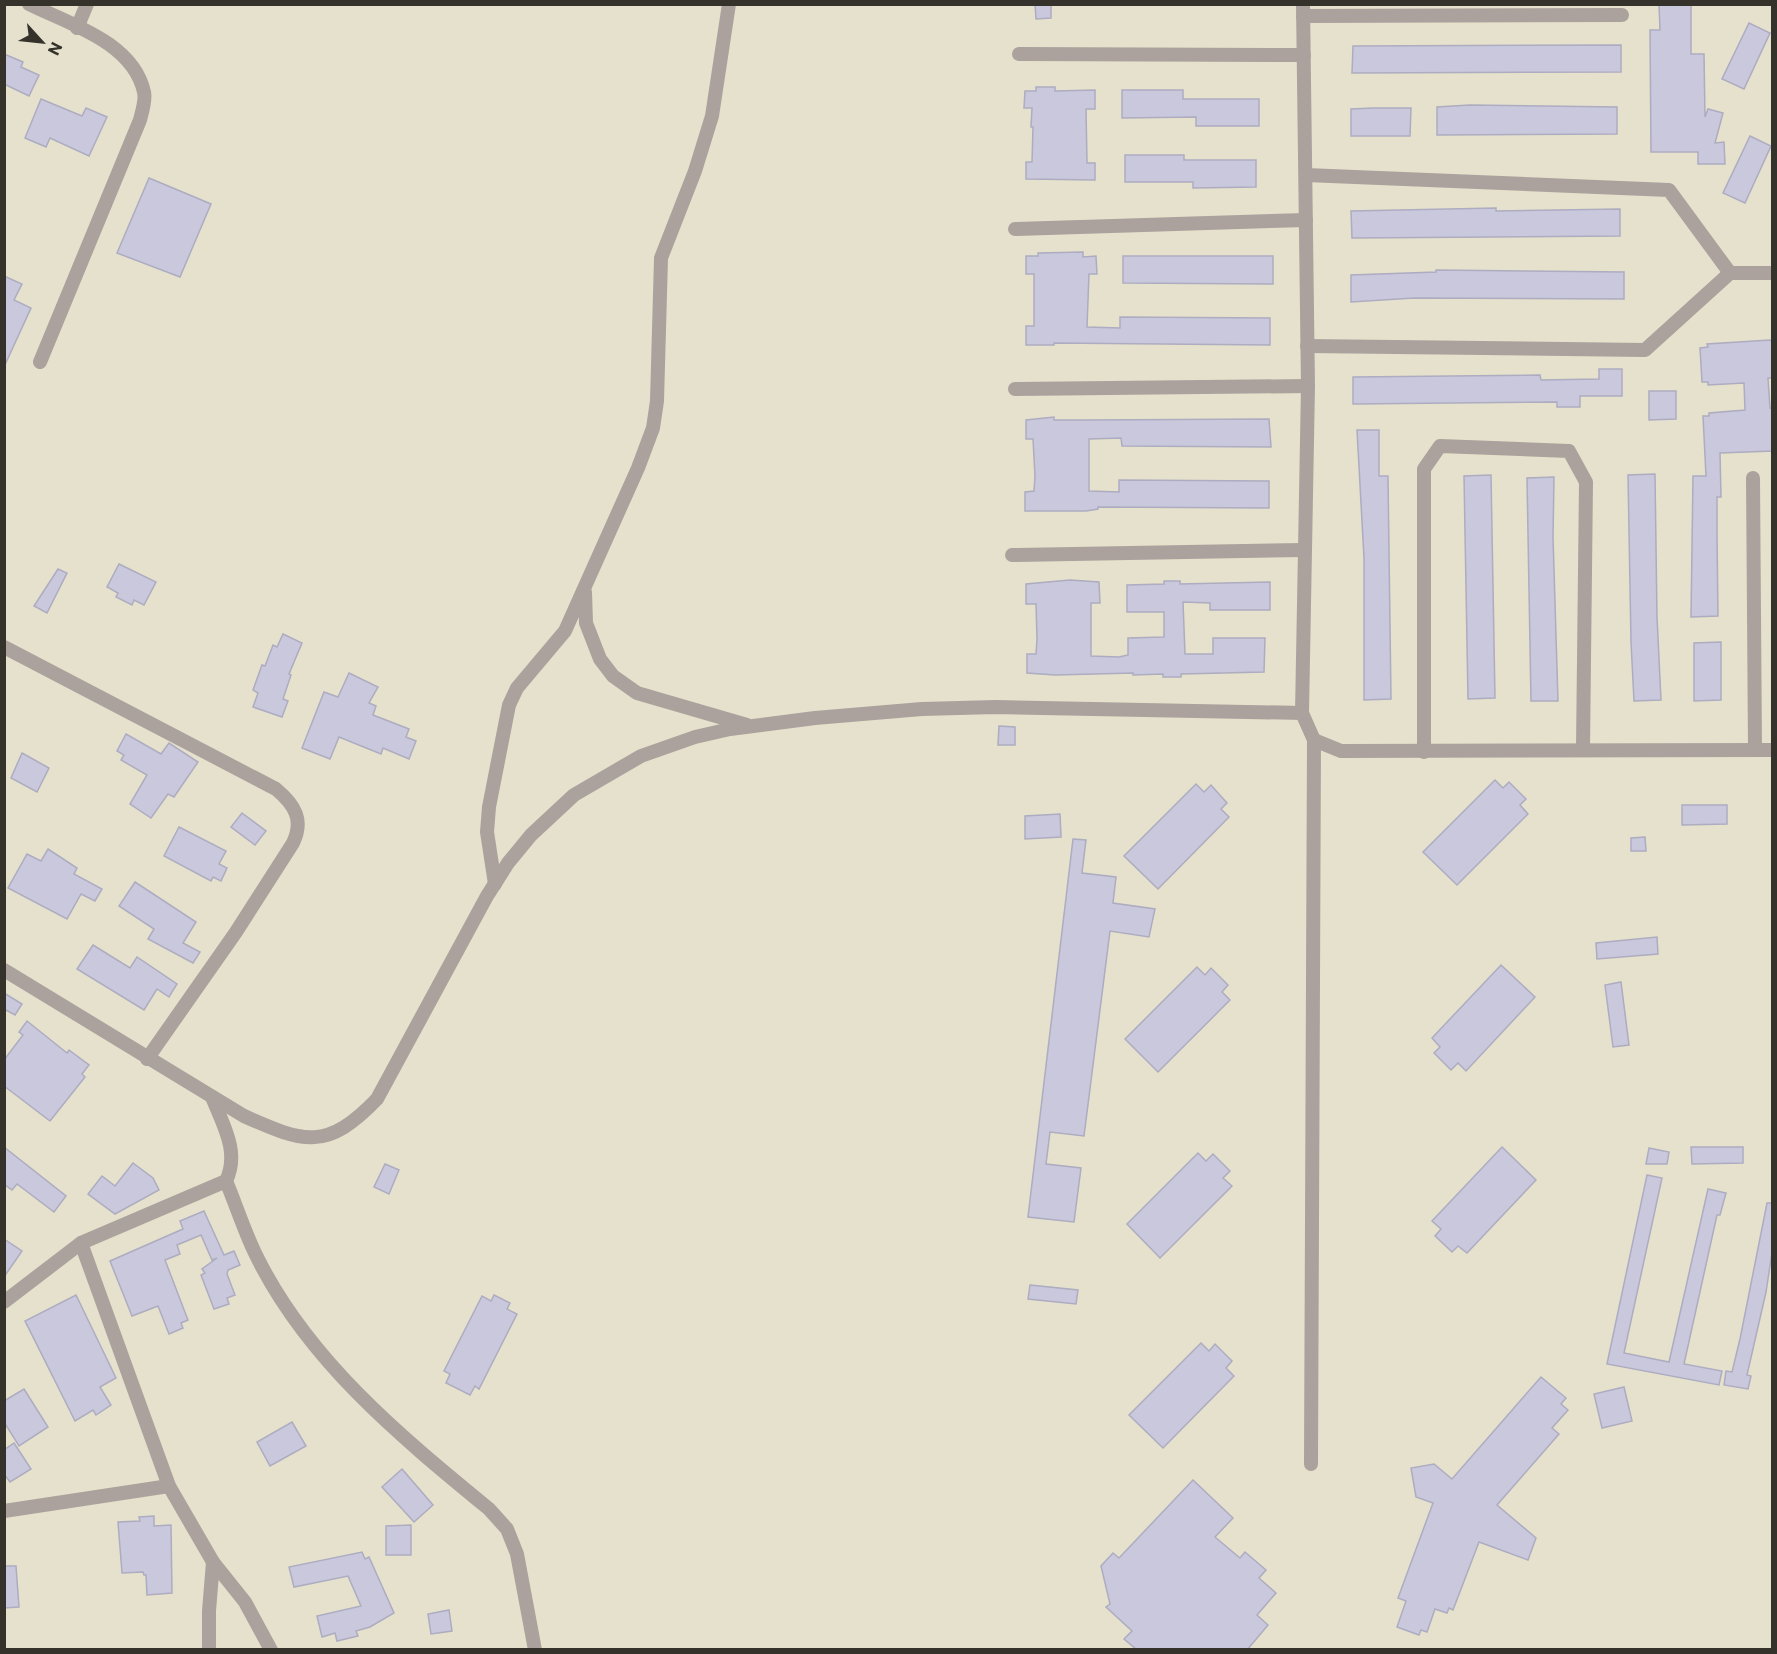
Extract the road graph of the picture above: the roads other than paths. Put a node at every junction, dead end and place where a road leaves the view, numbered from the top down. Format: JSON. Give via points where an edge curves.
{"nodes":[{"id":1,"x":29,"y":4,"type":"edge"},
{"id":2,"x":87,"y":4,"type":"edge"},
{"id":3,"x":729,"y":4,"type":"edge"},
{"id":4,"x":1303,"y":10,"type":"edge"},
{"id":5,"x":1622,"y":15,"type":"dead end"},
{"id":6,"x":76,"y":28,"type":"junction"},
{"id":7,"x":1019,"y":54,"type":"dead end"},
{"id":8,"x":1304,"y":55,"type":"junction"},
{"id":9,"x":1306,"y":175,"type":"junction"},
{"id":10,"x":1306,"y":220,"type":"junction"},
{"id":11,"x":1015,"y":229,"type":"dead end"},
{"id":12,"x":1730,"y":273,"type":"junction"},
{"id":13,"x":1773,"y":273,"type":"edge"},
{"id":14,"x":1307,"y":346,"type":"junction"},
{"id":15,"x":40,"y":362,"type":"dead end"},
{"id":16,"x":1308,"y":386,"type":"junction"},
{"id":17,"x":1015,"y":389,"type":"dead end"},
{"id":18,"x":1753,"y":478,"type":"dead end"},
{"id":19,"x":1304,"y":550,"type":"junction"},
{"id":20,"x":1012,"y":555,"type":"dead end"},
{"id":21,"x":584,"y":587,"type":"junction"},
{"id":22,"x":4,"y":647,"type":"edge"},
{"id":23,"x":1302,"y":713,"type":"junction"},
{"id":24,"x":751,"y":726,"type":"junction"},
{"id":25,"x":1314,"y":740,"type":"junction"},
{"id":26,"x":1583,"y":749,"type":"junction"},
{"id":27,"x":1755,"y":749,"type":"junction"},
{"id":28,"x":1773,"y":750,"type":"edge"},
{"id":29,"x":1424,"y":752,"type":"junction"},
{"id":30,"x":495,"y":884,"type":"junction"},
{"id":31,"x":4,"y":970,"type":"edge"},
{"id":32,"x":147,"y":1059,"type":"junction"},
{"id":33,"x":212,"y":1098,"type":"junction"},
{"id":34,"x":226,"y":1181,"type":"junction"},
{"id":35,"x":81,"y":1243,"type":"junction"},
{"id":36,"x":4,"y":1302,"type":"edge"},
{"id":37,"x":1311,"y":1464,"type":"dead end"},
{"id":38,"x":169,"y":1486,"type":"junction"},
{"id":39,"x":4,"y":1511,"type":"edge"},
{"id":40,"x":213,"y":1562,"type":"junction"},
{"id":41,"x":208,"y":1650,"type":"edge"},
{"id":42,"x":271,"y":1650,"type":"edge"},
{"id":43,"x":535,"y":1650,"type":"edge"}],
"edges":[{"from":1,"to":6,"type":"street"},
{"from":2,"to":6,"type":"street"},
{"from":3,"to":21,"type":"street","via":[[712,116],[661,258],[653,428]]},
{"from":4,"to":5,"type":"street"},
{"from":4,"to":8,"type":"street"},
{"from":6,"to":15,"type":"street","via":[[121,52],[145,94],[140,120]]},
{"from":7,"to":8,"type":"street"},
{"from":8,"to":9,"type":"street"},
{"from":9,"to":10,"type":"street"},
{"from":9,"to":12,"type":"street","via":[[1669,190]]},
{"from":10,"to":11,"type":"street"},
{"from":10,"to":14,"type":"street"},
{"from":12,"to":13,"type":"street"},
{"from":12,"to":14,"type":"street","via":[[1645,350]]},
{"from":14,"to":16,"type":"street"},
{"from":16,"to":17,"type":"street"},
{"from":16,"to":19,"type":"street"},
{"from":18,"to":27,"type":"street"},
{"from":19,"to":20,"type":"street"},
{"from":19,"to":23,"type":"street"},
{"from":21,"to":24,"type":"street","via":[[586,623],[600,659],[613,676],[638,693]]},
{"from":21,"to":30,"type":"street","via":[[561,637],[517,688],[509,705],[487,832]]},
{"from":22,"to":32,"type":"street","via":[[276,789],[291,801],[297,813],[299,831],[293,843],[237,932]]},
{"from":23,"to":24,"type":"street","via":[[996,707],[922,709]]},
{"from":23,"to":25,"type":"street"},
{"from":24,"to":30,"type":"street","via":[[658,749],[591,782],[531,835]]},
{"from":25,"to":29,"type":"street","via":[[1341,751]]},
{"from":25,"to":37,"type":"street"},
{"from":26,"to":27,"type":"street"},
{"from":26,"to":29,"type":"street"},
{"from":26,"to":29,"type":"street","via":[[1586,482],[1569,451],[1440,446],[1424,469]]},
{"from":27,"to":28,"type":"street"},
{"from":30,"to":33,"type":"street","via":[[389,1079],[376,1099],[350,1123],[315,1139],[298,1137],[279,1133]]},
{"from":31,"to":32,"type":"street"},
{"from":32,"to":33,"type":"street"},
{"from":33,"to":34,"type":"street","via":[[232,1149],[231,1171]]},
{"from":34,"to":35,"type":"street"},
{"from":34,"to":43,"type":"street","via":[[255,1253],[281,1299],[309,1337],[367,1405],[489,1509],[507,1529],[517,1554]]},
{"from":35,"to":36,"type":"street"},
{"from":35,"to":38,"type":"street"},
{"from":38,"to":39,"type":"street"},
{"from":38,"to":40,"type":"street"},
{"from":40,"to":41,"type":"street"},
{"from":40,"to":42,"type":"street","via":[[245,1602]]}]}
